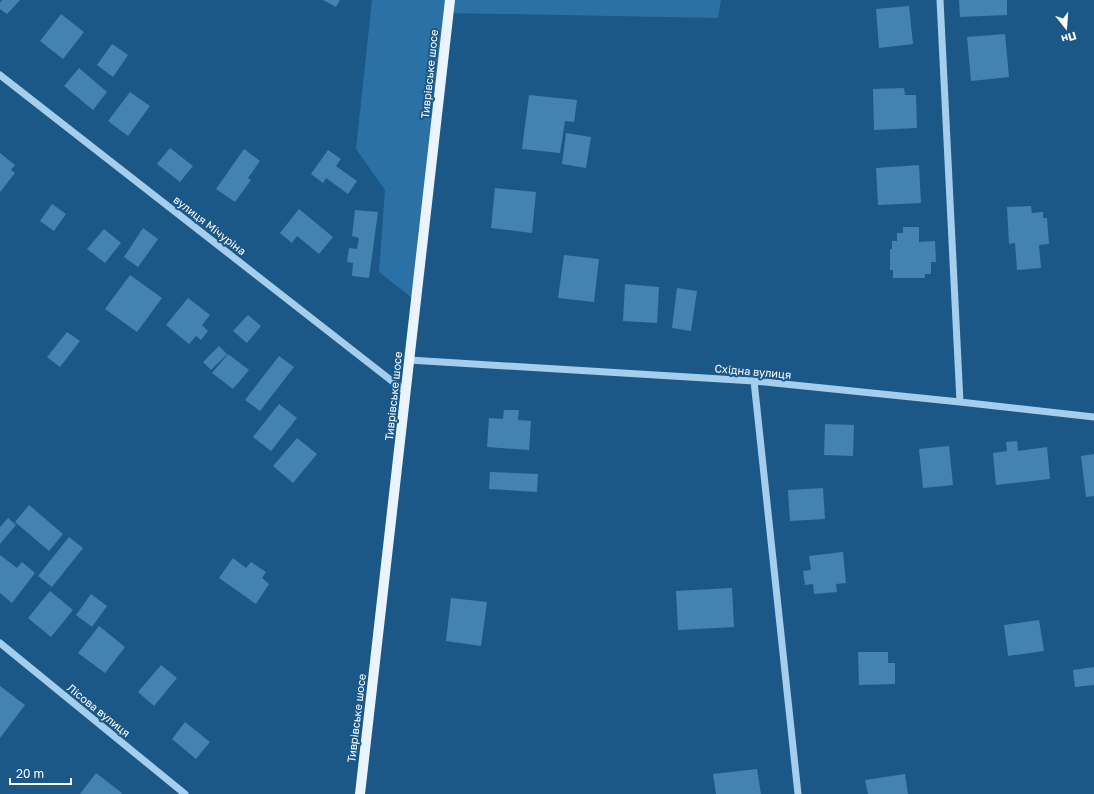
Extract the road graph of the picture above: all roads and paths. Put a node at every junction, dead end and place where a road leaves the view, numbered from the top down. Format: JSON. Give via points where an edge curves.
{"nodes":[{"id":1,"x":450,"y":0,"type":"edge"},
{"id":2,"x":940,"y":0,"type":"edge"},
{"id":3,"x":0,"y":75,"type":"edge"},
{"id":4,"x":409,"y":360,"type":"junction"},
{"id":5,"x":754,"y":381,"type":"junction"},
{"id":6,"x":406,"y":392,"type":"junction"},
{"id":7,"x":960,"y":402,"type":"junction"},
{"id":8,"x":1094,"y":417,"type":"edge"},
{"id":9,"x":0,"y":643,"type":"edge"},
{"id":10,"x":185,"y":794,"type":"edge"},
{"id":11,"x":360,"y":794,"type":"edge"},
{"id":12,"x":798,"y":794,"type":"edge"}],
"edges":[{"from":1,"to":4,"type":"main road","name":"Тиврівське шосе"},
{"from":2,"to":7,"type":"street"},
{"from":3,"to":6,"type":"street","name":"вулиця Мічуріна"},
{"from":4,"to":5,"type":"street","name":"Східна вулиця"},
{"from":4,"to":6,"type":"main road","name":"Тиврівське шосе"},
{"from":5,"to":7,"type":"street","name":"Східна вулиця"},
{"from":5,"to":12,"type":"street"},
{"from":6,"to":11,"type":"main road","name":"Тиврівське шосе"},
{"from":7,"to":8,"type":"street","name":"Східна вулиця"},
{"from":9,"to":10,"type":"street","name":"Лісова вулиця"}]}
